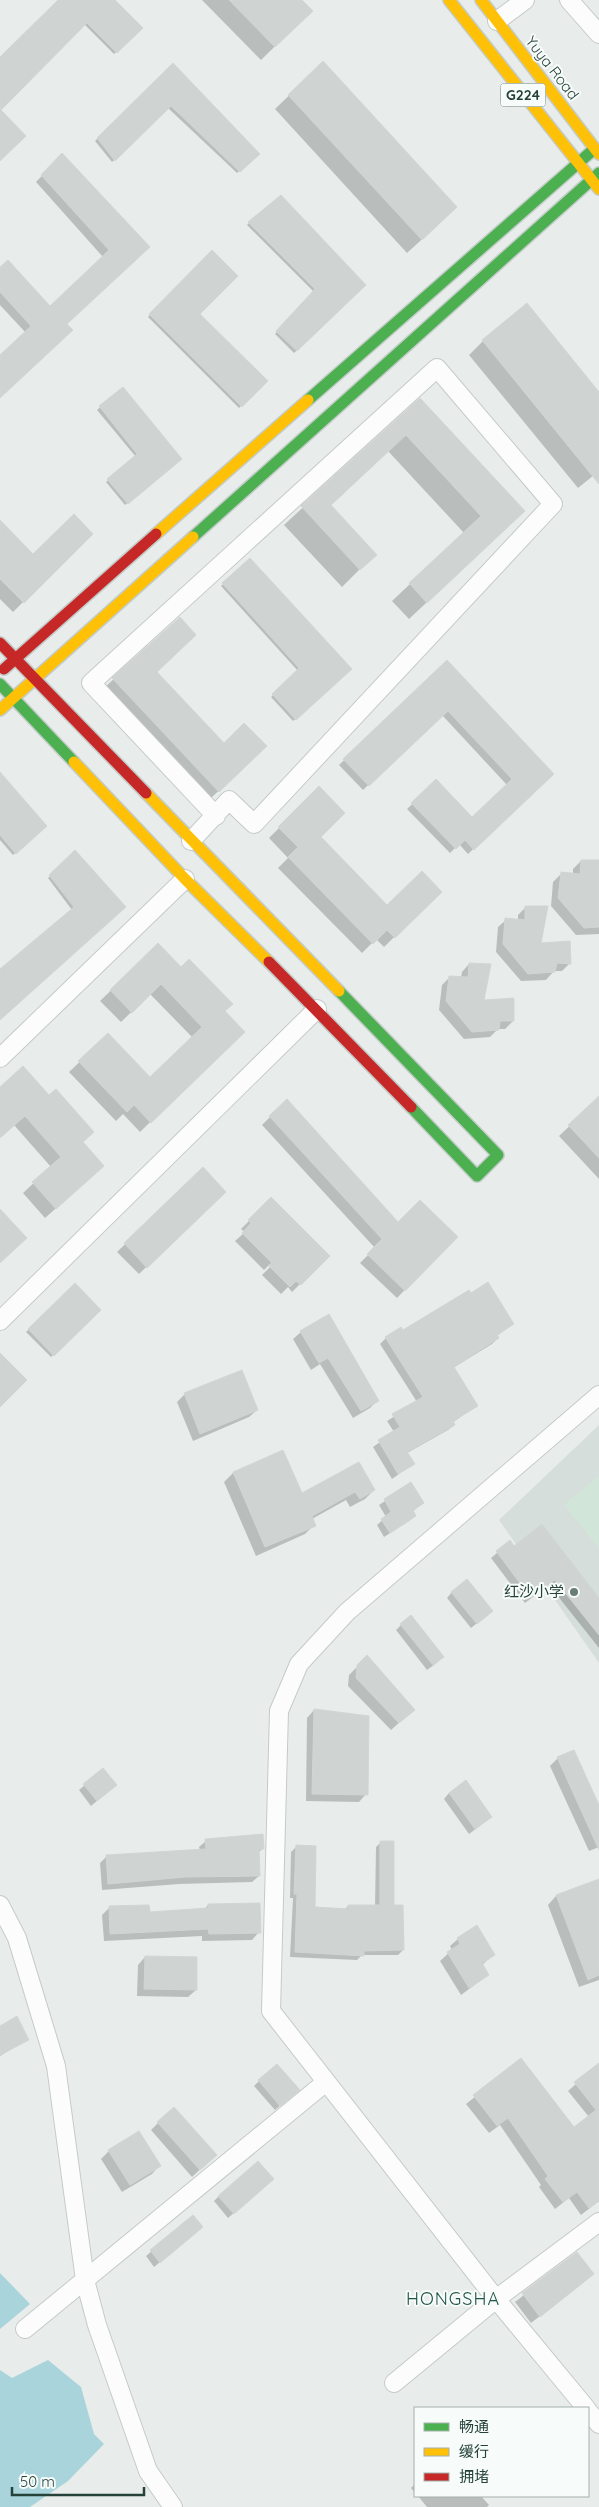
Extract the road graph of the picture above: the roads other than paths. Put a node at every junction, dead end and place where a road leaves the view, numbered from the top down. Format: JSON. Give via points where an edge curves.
{"nodes":[{"id":1,"x":449,"y":0,"type":"edge"},
{"id":2,"x":481,"y":0,"type":"edge"},
{"id":3,"x":525,"y":0,"type":"edge"},
{"id":4,"x":569,"y":0,"type":"edge"},
{"id":5,"x":497,"y":21,"type":"junction"},
{"id":6,"x":599,"y":34,"type":"edge"},
{"id":7,"x":597,"y":151,"type":"edge"},
{"id":8,"x":576,"y":163,"type":"junction"},
{"id":9,"x":597,"y":181,"type":"edge"},
{"id":10,"x":0,"y":643,"type":"edge"},
{"id":11,"x":16,"y":660,"type":"junction"},
{"id":12,"x":0,"y":672,"type":"edge"},
{"id":13,"x":34,"y":678,"type":"junction"},
{"id":14,"x":0,"y":684,"type":"edge"},
{"id":15,"x":13,"y":698,"type":"junction"},
{"id":16,"x":0,"y":710,"type":"edge"},
{"id":17,"x":216,"y":816,"type":"junction"},
{"id":18,"x":190,"y":841,"type":"junction"},
{"id":19,"x":185,"y":879,"type":"junction"},
{"id":20,"x":317,"y":1009,"type":"junction"},
{"id":21,"x":0,"y":1056,"type":"edge"},
{"id":22,"x":0,"y":1321,"type":"edge"},
{"id":23,"x":599,"y":1396,"type":"edge"},
{"id":24,"x":0,"y":1905,"type":"edge"},
{"id":25,"x":326,"y":2082,"type":"junction"},
{"id":26,"x":599,"y":2222,"type":"edge"},
{"id":27,"x":85,"y":2280,"type":"junction"},
{"id":28,"x":496,"y":2299,"type":"junction"},
{"id":29,"x":25,"y":2329,"type":"dead end"},
{"id":30,"x":394,"y":2383,"type":"dead end"},
{"id":31,"x":585,"y":2407,"type":"edge"},
{"id":32,"x":589,"y":2412,"type":"edge"},
{"id":33,"x":599,"y":2424,"type":"edge"},
{"id":34,"x":173,"y":2507,"type":"edge"}],
"edges":[{"from":1,"to":8,"type":"main road","number":"G224"},
{"from":2,"to":5,"type":"main road","name":"Yuya Road","number":"G224"},
{"from":3,"to":5,"type":"street"},
{"from":4,"to":6,"type":"street"},
{"from":5,"to":7,"type":"main road","name":"Yuya Road","number":"G224"},
{"from":7,"to":8,"type":"main road"},
{"from":8,"to":9,"type":"main road","number":"G224"},
{"from":8,"to":11,"type":"main road"},
{"from":9,"to":13,"type":"main road"},
{"from":10,"to":11,"type":"main road"},
{"from":11,"to":12,"type":"main road"},
{"from":11,"to":13,"type":"main road"},
{"from":13,"to":15,"type":"main road"},
{"from":13,"to":18,"type":"main road"},
{"from":14,"to":15,"type":"main road"},
{"from":15,"to":16,"type":"main road"},
{"from":15,"to":19,"type":"main road"},
{"from":17,"to":17,"type":"street","via":[[229,800],[254,824],[554,504],[437,368],[91,683]]},
{"from":17,"to":18,"type":"street"},
{"from":18,"to":20,"type":"main road","via":[[498,1155],[477,1176]]},
{"from":19,"to":20,"type":"main road"},
{"from":19,"to":21,"type":"street"},
{"from":20,"to":22,"type":"street"},
{"from":23,"to":25,"type":"street","via":[[347,1612],[299,1664],[279,1711],[271,2011]]},
{"from":24,"to":27,"type":"street","via":[[17,1938],[56,2066]]},
{"from":25,"to":27,"type":"street"},
{"from":25,"to":28,"type":"street"},
{"from":26,"to":28,"type":"street"},
{"from":27,"to":29,"type":"street"},
{"from":27,"to":34,"type":"street","via":[[97,2325],[148,2471]]},
{"from":28,"to":30,"type":"street"},
{"from":28,"to":31,"type":"street"},
{"from":32,"to":33,"type":"street"}]}
